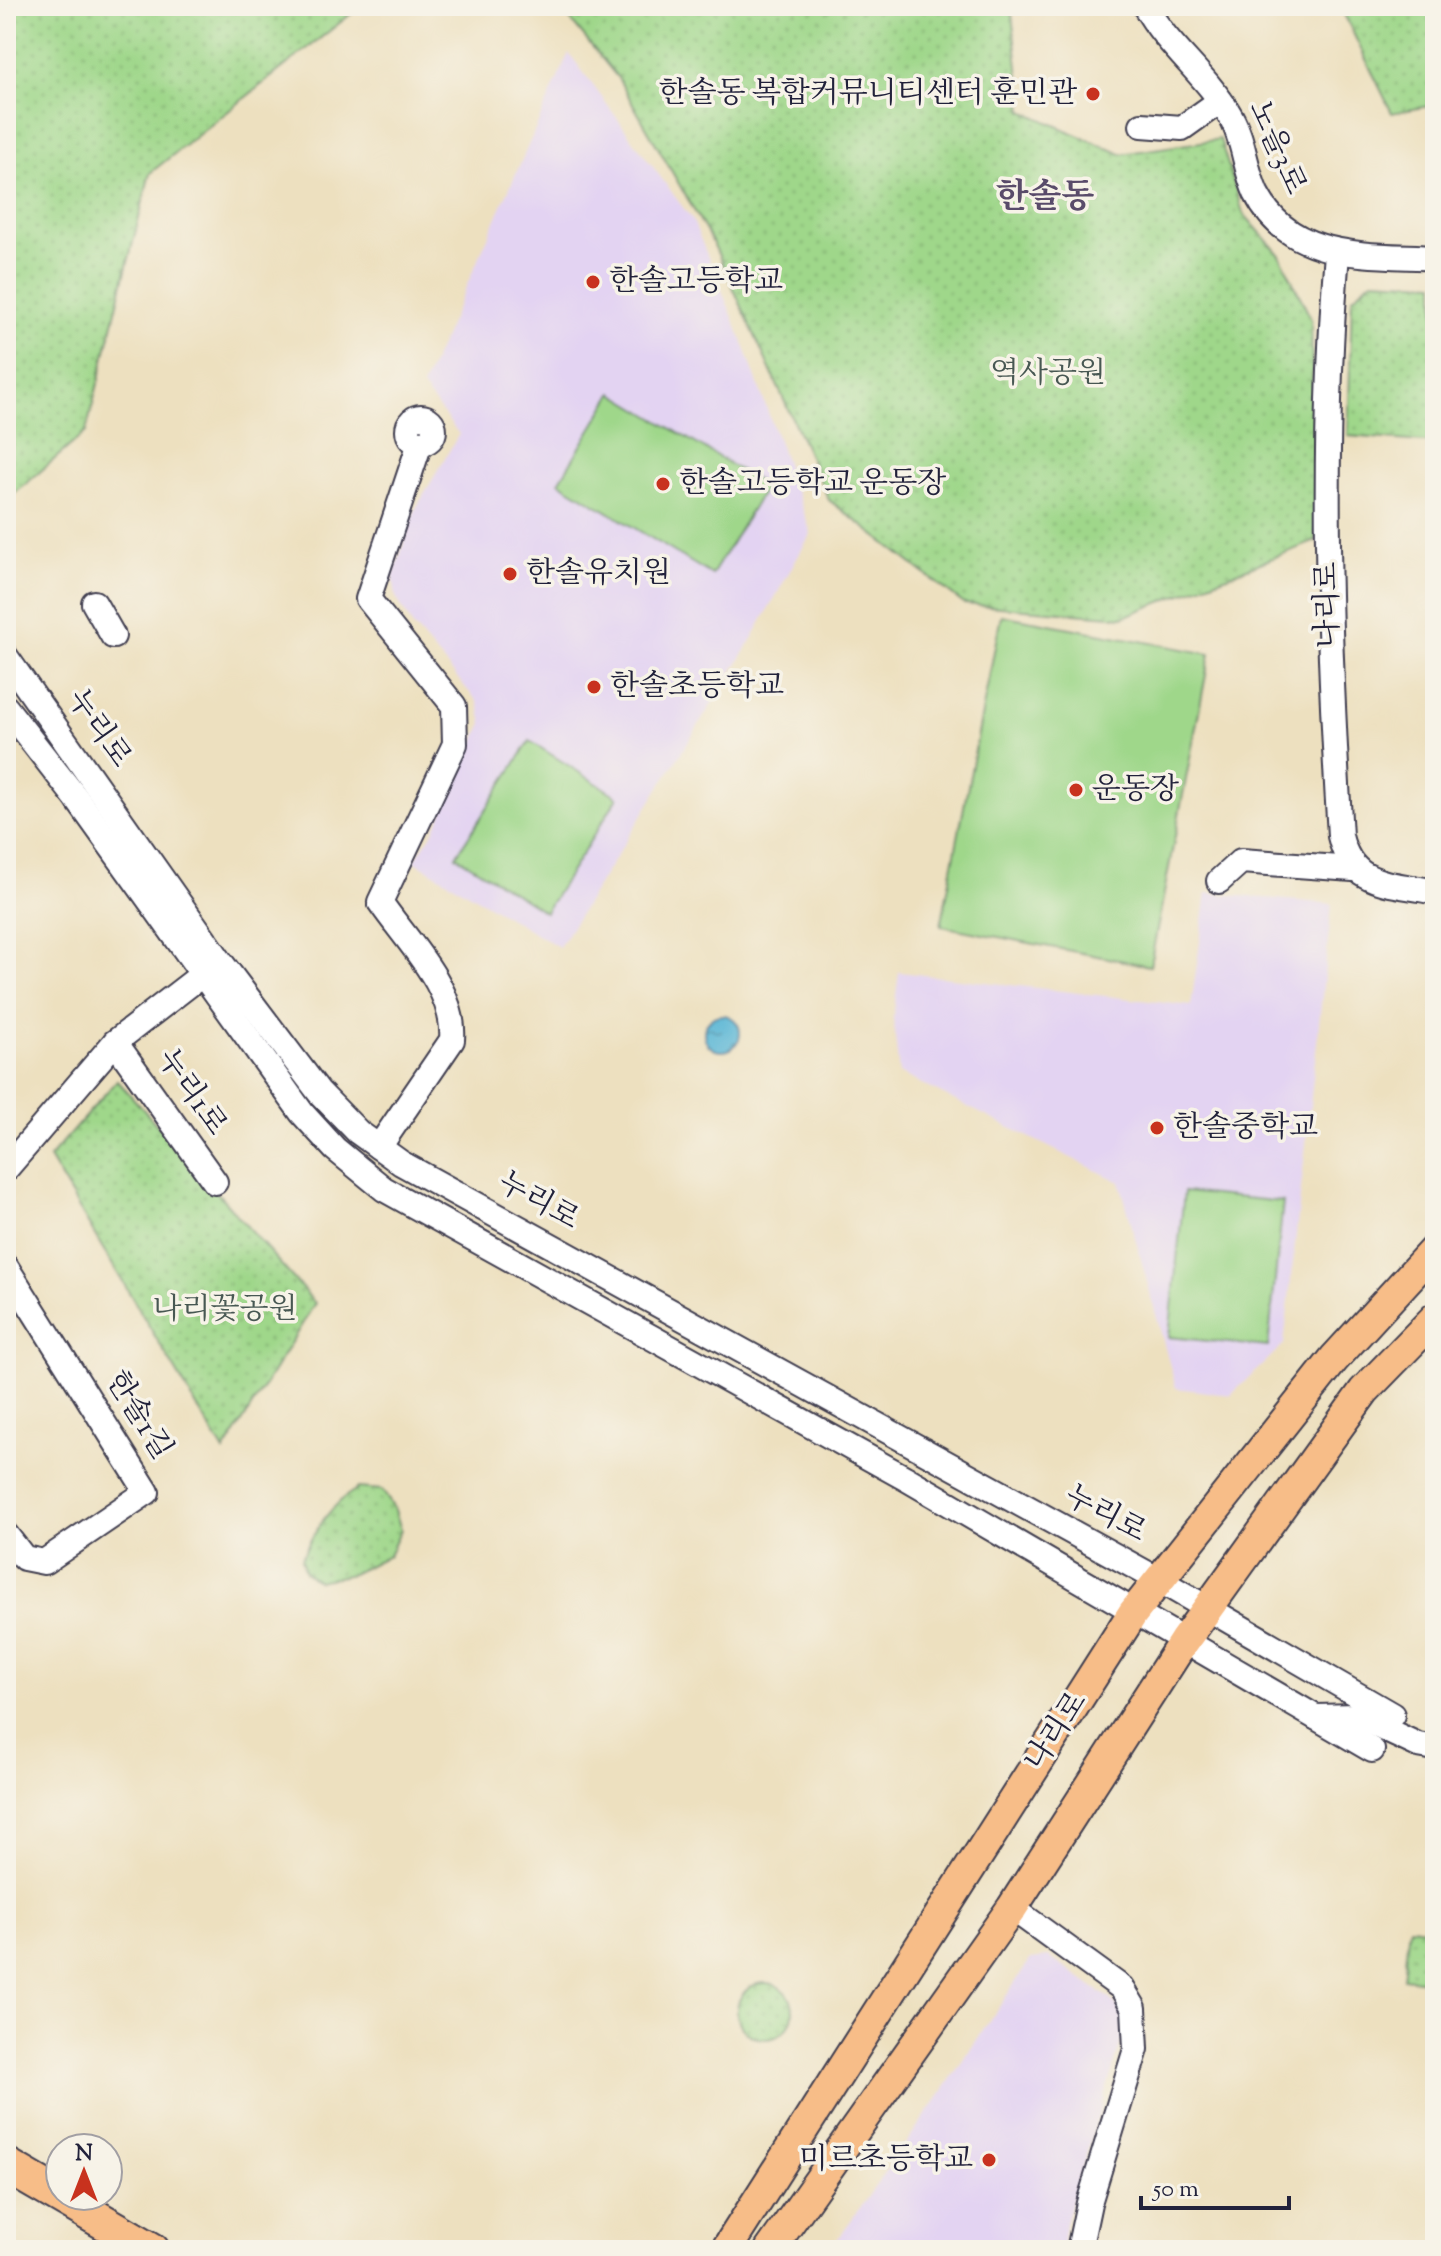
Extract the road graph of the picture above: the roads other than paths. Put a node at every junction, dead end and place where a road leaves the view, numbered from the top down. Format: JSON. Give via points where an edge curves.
{"nodes":[{"id":1,"x":1145,"y":6,"type":"edge"},
{"id":2,"x":1220,"y":101,"type":"junction"},
{"id":3,"x":1142,"y":125,"type":"dead end"},
{"id":4,"x":1337,"y":253,"type":"junction"},
{"id":5,"x":1435,"y":258,"type":"edge"},
{"id":6,"x":420,"y":443,"type":"dead end"},
{"id":7,"x":94,"y":603,"type":"dead end"},
{"id":8,"x":113,"y":636,"type":"dead end"},
{"id":9,"x":6,"y":657,"type":"edge"},
{"id":10,"x":6,"y":708,"type":"edge"},
{"id":11,"x":1353,"y":869,"type":"junction"},
{"id":12,"x":1219,"y":881,"type":"dead end"},
{"id":13,"x":1435,"y":892,"type":"edge"},
{"id":14,"x":210,"y":968,"type":"junction"},
{"id":15,"x":115,"y":1042,"type":"junction"},
{"id":16,"x":379,"y":1147,"type":"junction"},
{"id":17,"x":6,"y":1169,"type":"edge"},
{"id":18,"x":215,"y":1182,"type":"dead end"},
{"id":19,"x":1435,"y":1249,"type":"edge"},
{"id":20,"x":6,"y":1267,"type":"edge"},
{"id":21,"x":1435,"y":1318,"type":"edge"},
{"id":22,"x":6,"y":1535,"type":"edge"},
{"id":23,"x":1157,"y":1579,"type":"junction"},
{"id":24,"x":1208,"y":1608,"type":"junction"},
{"id":25,"x":1133,"y":1613,"type":"junction"},
{"id":26,"x":1184,"y":1641,"type":"junction"},
{"id":27,"x":1333,"y":1681,"type":"junction"},
{"id":28,"x":1392,"y":1715,"type":"dead end"},
{"id":29,"x":1356,"y":1716,"type":"junction"},
{"id":30,"x":1316,"y":1717,"type":"junction"},
{"id":31,"x":1435,"y":1748,"type":"edge"},
{"id":32,"x":1372,"y":1750,"type":"dead end"},
{"id":33,"x":1012,"y":1908,"type":"junction"},
{"id":34,"x":6,"y":2165,"type":"edge"},
{"id":35,"x":6,"y":2180,"type":"edge"},
{"id":36,"x":110,"y":2250,"type":"edge"},
{"id":37,"x":152,"y":2250,"type":"edge"},
{"id":38,"x":726,"y":2250,"type":"edge"},
{"id":39,"x":770,"y":2250,"type":"edge"},
{"id":40,"x":1079,"y":2250,"type":"edge"}],
"edges":[{"from":1,"to":2,"type":"street","name":"노을3로","via":[[1161,35]]},
{"from":2,"to":3,"type":"street","via":[[1182,128]]},
{"from":2,"to":4,"type":"street","name":"노을3로","via":[[1232,119],[1256,192],[1275,223],[1319,249]]},
{"from":4,"to":5,"type":"street","name":"노을3로"},
{"from":4,"to":11,"type":"street","name":"나리로","via":[[1327,516],[1330,667],[1340,836]]},
{"from":6,"to":16,"type":"street","via":[[368,599],[454,706],[455,744],[380,902],[447,997],[454,1019],[452,1040]]},
{"from":7,"to":8,"type":"street"},
{"from":9,"to":14,"type":"street","name":"누리로"},
{"from":10,"to":14,"type":"street","name":"누리로"},
{"from":11,"to":12,"type":"street","via":[[1241,861]]},
{"from":11,"to":13,"type":"street","via":[[1371,880]]},
{"from":14,"to":15,"type":"street","name":"누리1로"},
{"from":14,"to":16,"type":"street","name":"누리로","via":[[319,1092]]},
{"from":14,"to":25,"type":"street","name":"누리로","via":[[302,1113],[384,1189],[907,1479]]},
{"from":15,"to":17,"type":"street","name":"누리1로"},
{"from":15,"to":18,"type":"street","name":"누리1로"},
{"from":16,"to":23,"type":"street","name":"누리로","via":[[703,1332]]},
{"from":19,"to":23,"type":"main road","name":"나리로","via":[[1334,1359]]},
{"from":20,"to":22,"type":"street","name":"한솔1길","via":[[147,1492],[44,1562],[24,1558]]},
{"from":21,"to":24,"type":"main road","name":"나리로","via":[[1364,1391]]},
{"from":23,"to":24,"type":"street","name":"누리로"},
{"from":23,"to":25,"type":"main road","name":"나리로"},
{"from":24,"to":26,"type":"main road","name":"나리로"},
{"from":24,"to":27,"type":"street","name":"누리로"},
{"from":25,"to":26,"type":"street","name":"누리로"},
{"from":25,"to":38,"type":"main road","name":"나리로"},
{"from":26,"to":30,"type":"street","name":"누리로"},
{"from":26,"to":33,"type":"main road","name":"나리로"},
{"from":27,"to":28,"type":"street","name":"누리로"},
{"from":27,"to":29,"type":"street"},
{"from":29,"to":30,"type":"street"},
{"from":29,"to":31,"type":"street"},
{"from":30,"to":32,"type":"street","name":"누리로"},
{"from":33,"to":39,"type":"main road","name":"나리로"},
{"from":33,"to":40,"type":"street","via":[[1122,1988],[1134,2008],[1136,2049]]},
{"from":34,"to":37,"type":"highway"},
{"from":35,"to":36,"type":"highway"}]}
